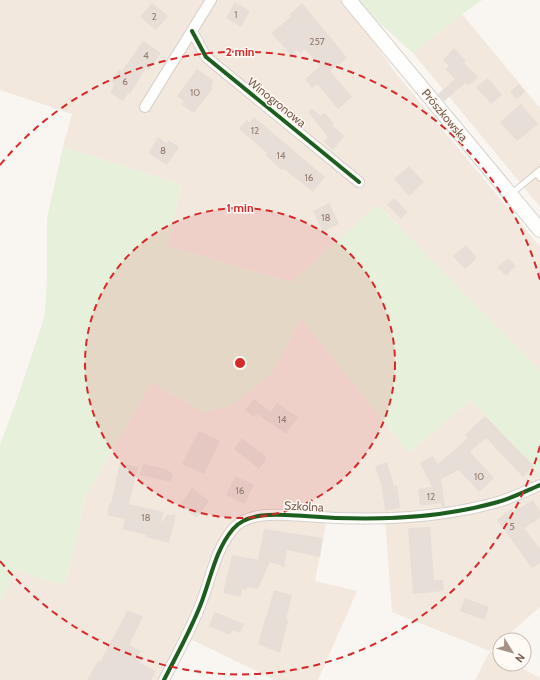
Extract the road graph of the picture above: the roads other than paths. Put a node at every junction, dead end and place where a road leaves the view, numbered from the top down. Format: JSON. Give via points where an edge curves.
{"nodes":[{"id":1,"x":211,"y":0,"type":"edge"},
{"id":2,"x":349,"y":0,"type":"edge"},
{"id":3,"x":192,"y":31,"type":"junction"},
{"id":4,"x":145,"y":107,"type":"dead end"},
{"id":5,"x":539,"y":174,"type":"edge"},
{"id":6,"x":359,"y":182,"type":"dead end"},
{"id":7,"x":510,"y":194,"type":"junction"},
{"id":8,"x":540,"y":230,"type":"edge"},
{"id":9,"x":540,"y":486,"type":"edge"},
{"id":10,"x":164,"y":680,"type":"edge"}],
"edges":[{"from":1,"to":3,"type":"street"},
{"from":2,"to":7,"type":"main road","name":"Prószkowska"},
{"from":3,"to":4,"type":"street"},
{"from":3,"to":6,"type":"street","name":"Winogronowa","via":[[206,57]]},
{"from":5,"to":7,"type":"lane"},
{"from":7,"to":8,"type":"main road","name":"Prószkowska"},
{"from":9,"to":10,"type":"street","name":"Szkolna","via":[[499,502],[462,511],[385,518],[331,518],[282,514],[256,516],[240,522],[233,528],[217,557],[202,602]]}]}
